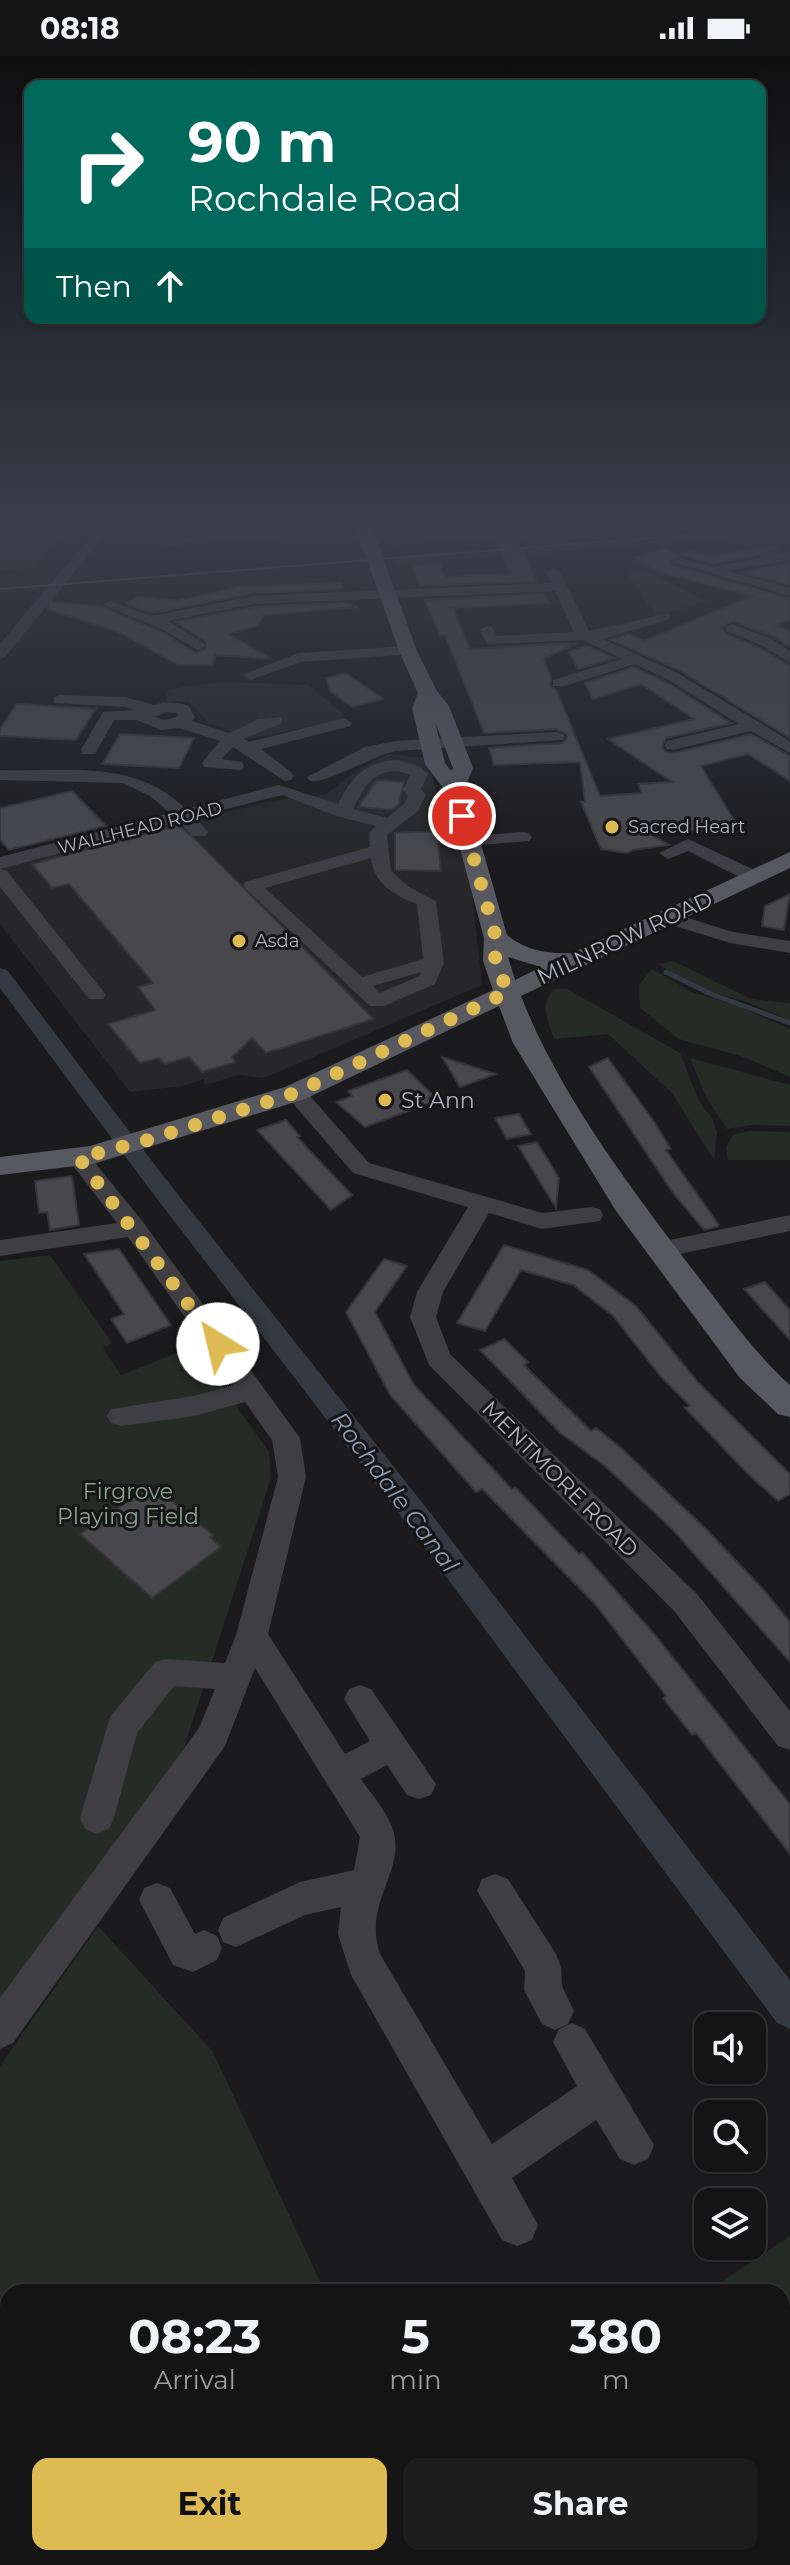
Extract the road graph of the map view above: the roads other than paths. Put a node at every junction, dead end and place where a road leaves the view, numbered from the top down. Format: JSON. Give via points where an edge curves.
{"nodes":[{"id":1,"x":191,"y":642,"type":"edge"},
{"id":2,"x":405,"y":642,"type":"edge"},
{"id":3,"x":599,"y":642,"type":"edge"},
{"id":4,"x":766,"y":642,"type":"edge"},
{"id":5,"x":198,"y":646,"type":"dead end"},
{"id":6,"x":408,"y":651,"type":"junction"},
{"id":7,"x":790,"y":658,"type":"edge"},
{"id":8,"x":636,"y":659,"type":"junction"},
{"id":9,"x":250,"y":675,"type":"dead end"},
{"id":10,"x":559,"y":683,"type":"dead end"},
{"id":11,"x":428,"y":693,"type":"junction"},
{"id":12,"x":60,"y":700,"type":"dead end"},
{"id":13,"x":149,"y":713,"type":"junction"},
{"id":14,"x":276,"y":720,"type":"dead end"},
{"id":15,"x":344,"y":723,"type":"dead end"},
{"id":16,"x":751,"y":726,"type":"junction"},
{"id":17,"x":557,"y":737,"type":"dead end"},
{"id":18,"x":231,"y":738,"type":"junction"},
{"id":19,"x":452,"y":741,"type":"junction"},
{"id":20,"x":429,"y":742,"type":"junction"},
{"id":21,"x":673,"y":745,"type":"dead end"},
{"id":22,"x":249,"y":747,"type":"junction"},
{"id":23,"x":790,"y":748,"type":"edge"},
{"id":24,"x":89,"y":750,"type":"dead end"},
{"id":25,"x":236,"y":766,"type":"dead end"},
{"id":26,"x":0,"y":775,"type":"edge"},
{"id":27,"x":318,"y":782,"type":"junction"},
{"id":28,"x":285,"y":786,"type":"junction"},
{"id":29,"x":454,"y":788,"type":"junction"},
{"id":30,"x":338,"y":811,"type":"junction"},
{"id":31,"x":184,"y":816,"type":"junction"},
{"id":32,"x":390,"y":824,"type":"junction"},
{"id":33,"x":199,"y":832,"type":"dead end"},
{"id":34,"x":523,"y":837,"type":"dead end"},
{"id":35,"x":469,"y":841,"type":"junction"},
{"id":36,"x":381,"y":850,"type":"junction"},
{"id":37,"x":668,"y":853,"type":"dead end"},
{"id":38,"x":790,"y":859,"type":"edge"},
{"id":39,"x":0,"y":863,"type":"edge"},
{"id":40,"x":0,"y":875,"type":"edge"},
{"id":41,"x":754,"y":877,"type":"junction"},
{"id":42,"x":669,"y":918,"type":"junction"},
{"id":43,"x":496,"y":938,"type":"junction"},
{"id":44,"x":790,"y":947,"type":"edge"},
{"id":45,"x":584,"y":957,"type":"junction"},
{"id":46,"x":508,"y":992,"type":"junction"},
{"id":47,"x":96,"y":995,"type":"dead end"},
{"id":48,"x":430,"y":1026,"type":"junction"},
{"id":49,"x":526,"y":1043,"type":"junction"},
{"id":50,"x":295,"y":1093,"type":"junction"},
{"id":51,"x":86,"y":1157,"type":"junction"},
{"id":52,"x":0,"y":1166,"type":"edge"},
{"id":53,"x":482,"y":1204,"type":"junction"},
{"id":54,"x":591,"y":1215,"type":"dead end"},
{"id":55,"x":790,"y":1223,"type":"edge"},
{"id":56,"x":134,"y":1228,"type":"junction"},
{"id":57,"x":0,"y":1248,"type":"edge"},
{"id":58,"x":660,"y":1250,"type":"junction"},
{"id":59,"x":251,"y":1390,"type":"junction"},
{"id":60,"x":790,"y":1405,"type":"edge"},
{"id":61,"x":121,"y":1416,"type":"dead end"},
{"id":62,"x":252,"y":1635,"type":"junction"},
{"id":63,"x":236,"y":1677,"type":"junction"},
{"id":64,"x":360,"y":1699,"type":"dead end"},
{"id":65,"x":790,"y":1736,"type":"edge"},
{"id":66,"x":393,"y":1745,"type":"junction"},
{"id":67,"x":338,"y":1775,"type":"junction"},
{"id":68,"x":419,"y":1784,"type":"dead end"},
{"id":69,"x":97,"y":1818,"type":"dead end"},
{"id":70,"x":368,"y":1884,"type":"junction"},
{"id":71,"x":495,"y":1891,"type":"dead end"},
{"id":72,"x":157,"y":1900,"type":"dead end"},
{"id":73,"x":236,"y":1930,"type":"dead end"},
{"id":74,"x":204,"y":1948,"type":"dead end"},
{"id":75,"x":0,"y":2030,"type":"edge"},
{"id":76,"x":601,"y":2093,"type":"junction"},
{"id":77,"x":634,"y":2145,"type":"dead end"},
{"id":78,"x":486,"y":2172,"type":"junction"},
{"id":79,"x":517,"y":2225,"type":"dead end"}],
"edges":[{"from":1,"to":5,"type":"street"},
{"from":2,"to":6,"type":"main road"},
{"from":3,"to":8,"type":"street"},
{"from":4,"to":7,"type":"street"},
{"from":6,"to":9,"type":"street","via":[[299,658]]},
{"from":6,"to":11,"type":"main road"},
{"from":8,"to":10,"type":"street"},
{"from":8,"to":16,"type":"street"},
{"from":11,"to":19,"type":"main road","via":[[439,706]]},
{"from":11,"to":20,"type":"main road","via":[[422,708]]},
{"from":12,"to":13,"type":"street","via":[[125,702]]},
{"from":13,"to":18,"type":"street","via":[[183,709],[187,717],[180,723]]},
{"from":13,"to":24,"type":"street","via":[[109,715]]},
{"from":14,"to":18,"type":"street","via":[[250,726]]},
{"from":15,"to":22,"type":"street"},
{"from":16,"to":21,"type":"street"},
{"from":16,"to":23,"type":"street"},
{"from":17,"to":19,"type":"street"},
{"from":18,"to":22,"type":"street"},
{"from":18,"to":25,"type":"street","via":[[210,763]]},
{"from":19,"to":20,"type":"street"},
{"from":19,"to":29,"type":"main road","via":[[463,768]]},
{"from":20,"to":27,"type":"street","via":[[371,751]]},
{"from":20,"to":29,"type":"main road","via":[[437,768]]},
{"from":22,"to":28,"type":"street"},
{"from":26,"to":31,"type":"street","via":[[132,780],[153,788]]},
{"from":27,"to":28,"type":"street","name":"WALLHEAD ROAD","via":[[299,774]]},
{"from":27,"to":30,"type":"street","via":[[324,803]]},
{"from":28,"to":30,"type":"street"},
{"from":28,"to":31,"type":"street","name":"WALLHEAD ROAD"},
{"from":29,"to":35,"type":"main road"},
{"from":30,"to":32,"type":"street"},
{"from":30,"to":32,"type":"street","via":[[371,771],[406,766],[419,774],[412,790],[417,795],[412,807]]},
{"from":31,"to":33,"type":"street"},
{"from":31,"to":39,"type":"street","name":"WALLHEAD ROAD"},
{"from":32,"to":36,"type":"street","via":[[378,833]]},
{"from":34,"to":35,"type":"street"},
{"from":35,"to":43,"type":"main road"},
{"from":36,"to":36,"type":"street","via":[[252,886],[359,984],[434,962],[426,901],[402,891],[382,873]]},
{"from":37,"to":41,"type":"street","via":[[688,844]]},
{"from":38,"to":41,"type":"main road","name":"MILNROW ROAD"},
{"from":40,"to":47,"type":"street"},
{"from":41,"to":42,"type":"main road","name":"MILNROW ROAD"},
{"from":42,"to":44,"type":"street","via":[[730,937]]},
{"from":42,"to":45,"type":"main road","name":"MILNROW ROAD"},
{"from":43,"to":45,"type":"main road","via":[[535,959]]},
{"from":43,"to":46,"type":"main road","via":[[495,961]]},
{"from":45,"to":46,"type":"main road","name":"MILNROW ROAD"},
{"from":46,"to":48,"type":"main road","name":"MILNROW ROAD"},
{"from":46,"to":49,"type":"main road"},
{"from":48,"to":49,"type":"main road","via":[[489,1023]]},
{"from":48,"to":50,"type":"main road","name":"MILNROW ROAD"},
{"from":49,"to":58,"type":"main road"},
{"from":50,"to":51,"type":"main road","name":"MILNROW ROAD"},
{"from":50,"to":53,"type":"street","via":[[361,1168]]},
{"from":51,"to":52,"type":"main road","name":"MILNROW ROAD"},
{"from":51,"to":56,"type":"street"},
{"from":53,"to":54,"type":"street","via":[[542,1221]]},
{"from":53,"to":65,"type":"street","name":"MENTMORE ROAD","via":[[430,1292],[423,1317],[438,1358],[686,1603]]},
{"from":55,"to":58,"type":"street"},
{"from":56,"to":57,"type":"street"},
{"from":56,"to":59,"type":"street"},
{"from":58,"to":60,"type":"main road","via":[[752,1370]]},
{"from":59,"to":61,"type":"street","via":[[194,1406]]},
{"from":59,"to":62,"type":"street","via":[[286,1438],[292,1477]]},
{"from":62,"to":63,"type":"street"},
{"from":62,"to":67,"type":"street"},
{"from":63,"to":69,"type":"street","via":[[166,1672],[122,1727]]},
{"from":63,"to":75,"type":"street","via":[[213,1736]]},
{"from":64,"to":66,"type":"street"},
{"from":66,"to":67,"type":"street"},
{"from":66,"to":68,"type":"street"},
{"from":67,"to":70,"type":"street","via":[[377,1834],[379,1855]]},
{"from":70,"to":73,"type":"street","via":[[300,1899]]},
{"from":70,"to":78,"type":"street","via":[[356,1923],[364,1962]]},
{"from":71,"to":76,"type":"street","via":[[543,1967],[543,1990]]},
{"from":72,"to":74,"type":"street","via":[[186,1953]]},
{"from":76,"to":77,"type":"street"},
{"from":76,"to":78,"type":"street"},
{"from":78,"to":79,"type":"street"}]}
